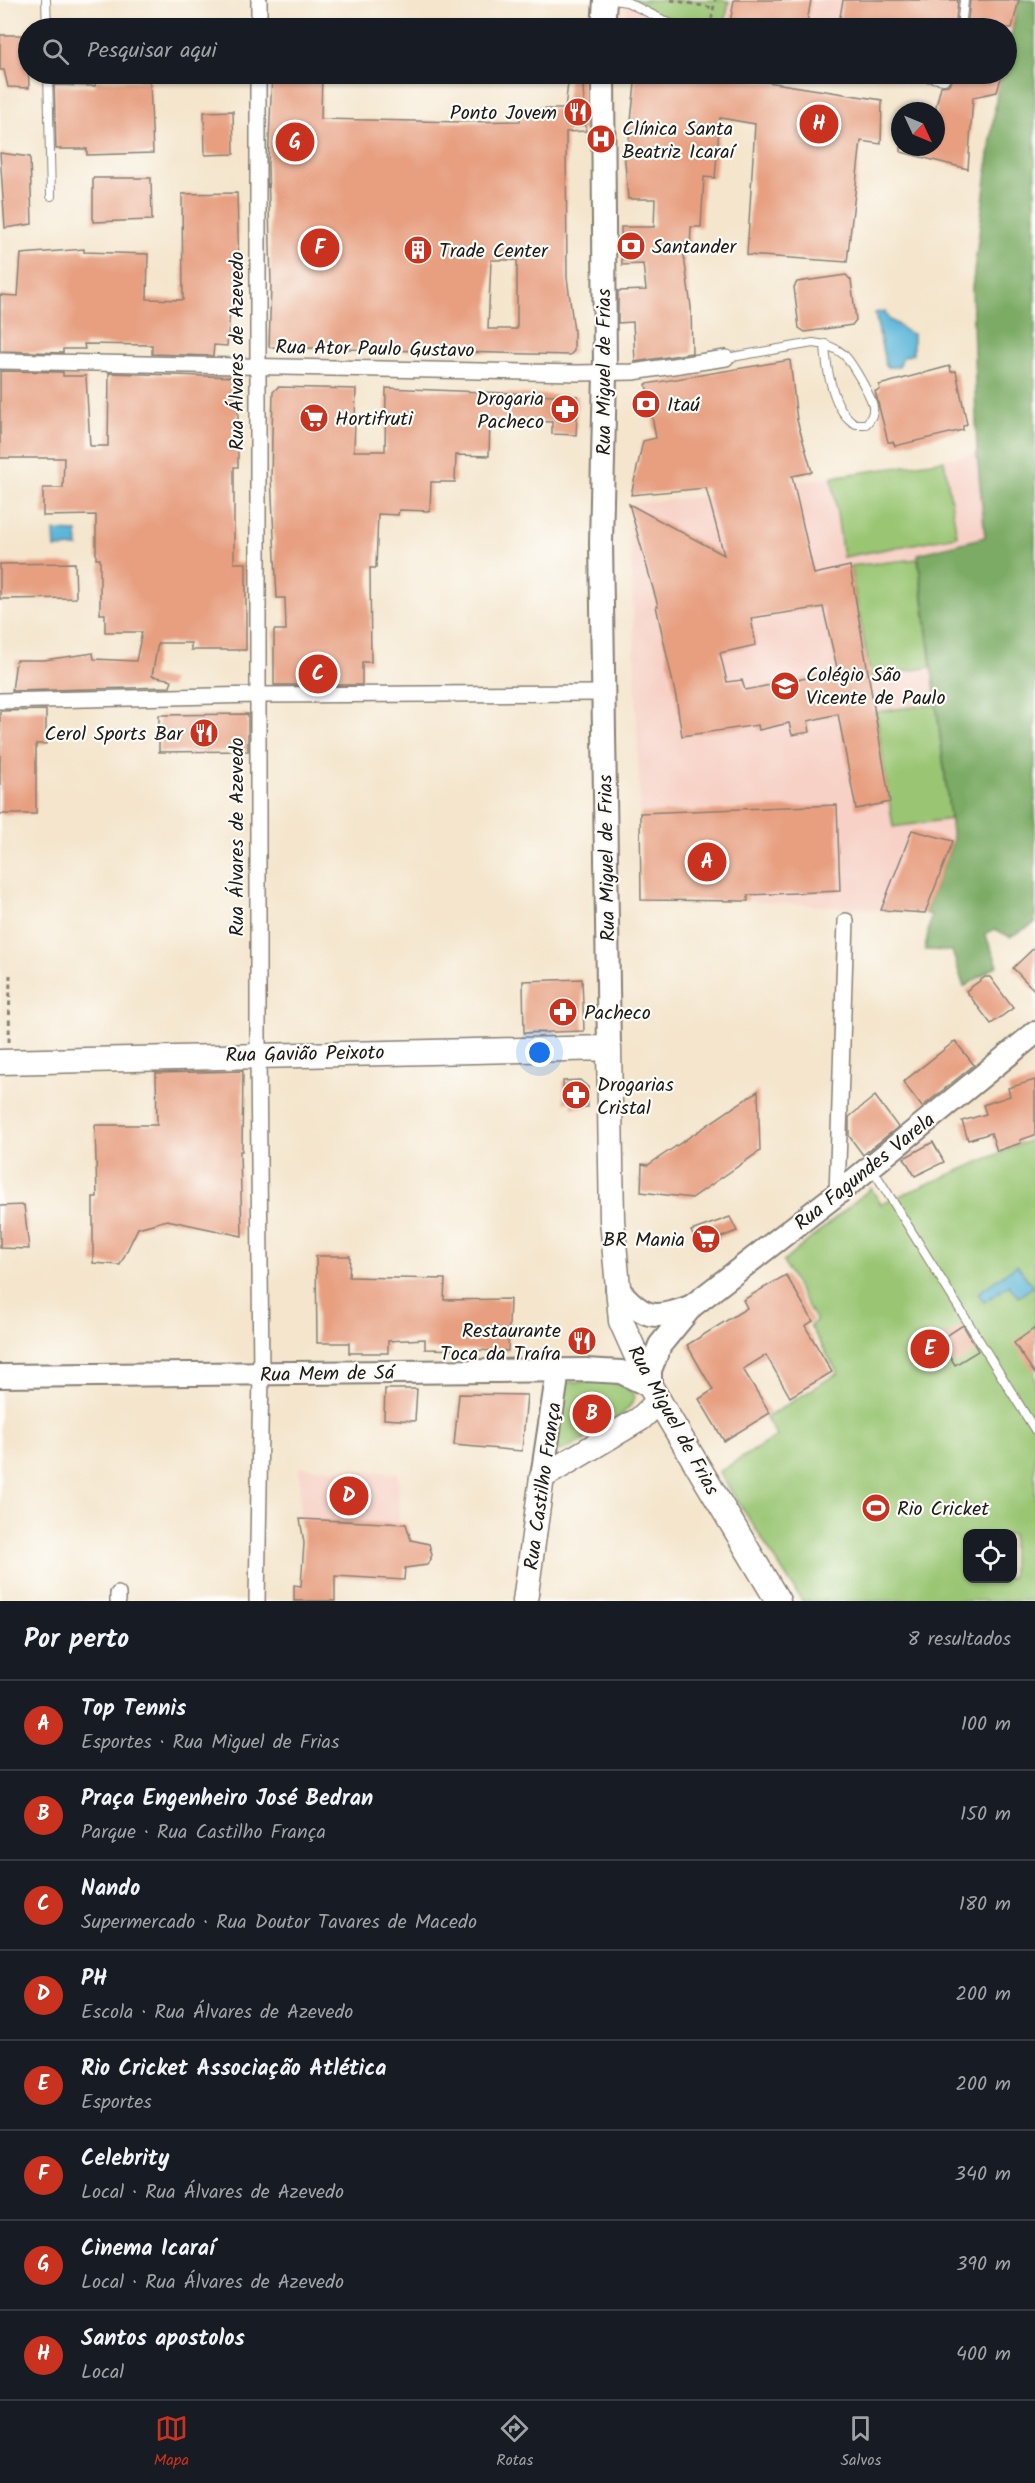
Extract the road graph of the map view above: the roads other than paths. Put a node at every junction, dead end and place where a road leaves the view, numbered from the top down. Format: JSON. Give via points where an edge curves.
{"nodes":[{"id":1,"x":46,"y":0,"type":"edge"},
{"id":2,"x":259,"y":0,"type":"edge"},
{"id":3,"x":604,"y":0,"type":"edge"},
{"id":4,"x":613,"y":0,"type":"edge"},
{"id":5,"x":964,"y":0,"type":"edge"},
{"id":6,"x":47,"y":18,"type":"edge"},
{"id":7,"x":258,"y":18,"type":"edge"},
{"id":8,"x":603,"y":18,"type":"edge"},
{"id":9,"x":659,"y":18,"type":"edge"},
{"id":10,"x":962,"y":18,"type":"edge"},
{"id":11,"x":48,"y":84,"type":"edge"},
{"id":12,"x":258,"y":84,"type":"edge"},
{"id":13,"x":603,"y":84,"type":"edge"},
{"id":14,"x":51,"y":196,"type":"dead end"},
{"id":15,"x":825,"y":344,"type":"junction"},
{"id":16,"x":726,"y":358,"type":"joint"},
{"id":17,"x":0,"y":361,"type":"edge"},
{"id":18,"x":257,"y":367,"type":"junction"},
{"id":19,"x":604,"y":373,"type":"junction"},
{"id":20,"x":603,"y":693,"type":"junction"},
{"id":21,"x":257,"y":694,"type":"junction"},
{"id":22,"x":0,"y":701,"type":"edge"},
{"id":23,"x":846,"y":921,"type":"dead end"},
{"id":24,"x":1035,"y":1032,"type":"edge"},
{"id":25,"x":609,"y":1048,"type":"junction"},
{"id":26,"x":258,"y":1054,"type":"junction"},
{"id":27,"x":5,"y":1062,"type":"edge"},
{"id":28,"x":871,"y":1167,"type":"junction"},
{"id":29,"x":837,"y":1194,"type":"junction"},
{"id":30,"x":617,"y":1288,"type":"junction"},
{"id":31,"x":692,"y":1306,"type":"junction"},
{"id":32,"x":558,"y":1371,"type":"junction"},
{"id":33,"x":261,"y":1374,"type":"junction"},
{"id":34,"x":0,"y":1376,"type":"edge"},
{"id":35,"x":654,"y":1393,"type":"junction"},
{"id":36,"x":1035,"y":1430,"type":"edge"},
{"id":37,"x":542,"y":1477,"type":"junction"},
{"id":38,"x":257,"y":1601,"type":"edge"},
{"id":39,"x":525,"y":1601,"type":"edge"},
{"id":40,"x":778,"y":1601,"type":"edge"}],
"edges":[{"from":1,"to":6,"type":"lane"},
{"from":2,"to":7,"type":"street"},
{"from":3,"to":8,"type":"main road"},
{"from":4,"to":9,"type":"lane","via":[[627,2]]},
{"from":5,"to":10,"type":"lane"},
{"from":11,"to":14,"type":"lane"},
{"from":12,"to":18,"type":"street","name":"Rua Álvares de Azevedo"},
{"from":13,"to":19,"type":"main road","name":"Rua Miguel de Frias"},
{"from":15,"to":15,"type":"lane","via":[[827,378],[847,417],[856,424],[866,424],[873,414],[872,402],[844,355]]},
{"from":15,"to":16,"type":"lane"},
{"from":16,"to":19,"type":"street","name":"Rua Ator Paulo Gustavo"},
{"from":17,"to":18,"type":"street","name":"Rua Ator Paulo Gustavo"},
{"from":18,"to":19,"type":"street","name":"Rua Ator Paulo Gustavo"},
{"from":18,"to":21,"type":"street","name":"Rua Álvares de Azevedo"},
{"from":19,"to":20,"type":"main road","name":"Rua Miguel de Frias"},
{"from":20,"to":21,"type":"street"},
{"from":20,"to":25,"type":"main road","name":"Rua Miguel de Frias"},
{"from":21,"to":22,"type":"street"},
{"from":21,"to":26,"type":"street","name":"Rua Álvares de Azevedo"},
{"from":23,"to":29,"type":"street"},
{"from":24,"to":28,"type":"main road","name":"Rua Fagundes Varela"},
{"from":25,"to":26,"type":"main road","name":"Rua Gavião Peixoto"},
{"from":25,"to":30,"type":"main road","name":"Rua Miguel de Frias"},
{"from":26,"to":27,"type":"main road","name":"Rua Gavião Peixoto"},
{"from":26,"to":33,"type":"street","name":"Rua Álvares de Azevedo"},
{"from":28,"to":29,"type":"main road","name":"Rua Fagundes Varela"},
{"from":28,"to":36,"type":"lane"},
{"from":29,"to":31,"type":"main road","name":"Rua Fagundes Varela"},
{"from":30,"to":31,"type":"main road","name":"Rua Fagundes Varela","via":[[636,1309],[652,1316]]},
{"from":30,"to":35,"type":"main road","name":"Rua Miguel de Frias","via":[[621,1321]]},
{"from":31,"to":35,"type":"main road","name":"Rua Fagundes Varela","via":[[660,1346],[650,1370]]},
{"from":32,"to":33,"type":"main road","name":"Rua Mem de Sá"},
{"from":32,"to":35,"type":"main road","name":"Rua Mem de Sá","via":[[621,1372]]},
{"from":32,"to":37,"type":"main road","name":"Rua Castilho França"},
{"from":33,"to":34,"type":"main road","name":"Rua Mem de Sá"},
{"from":33,"to":38,"type":"street","name":"Rua Álvares de Azevedo"},
{"from":35,"to":37,"type":"main road","via":[[634,1424]]},
{"from":35,"to":40,"type":"main road","name":"Rua Miguel de Frias"},
{"from":37,"to":39,"type":"main road","name":"Rua Castilho França"}]}
